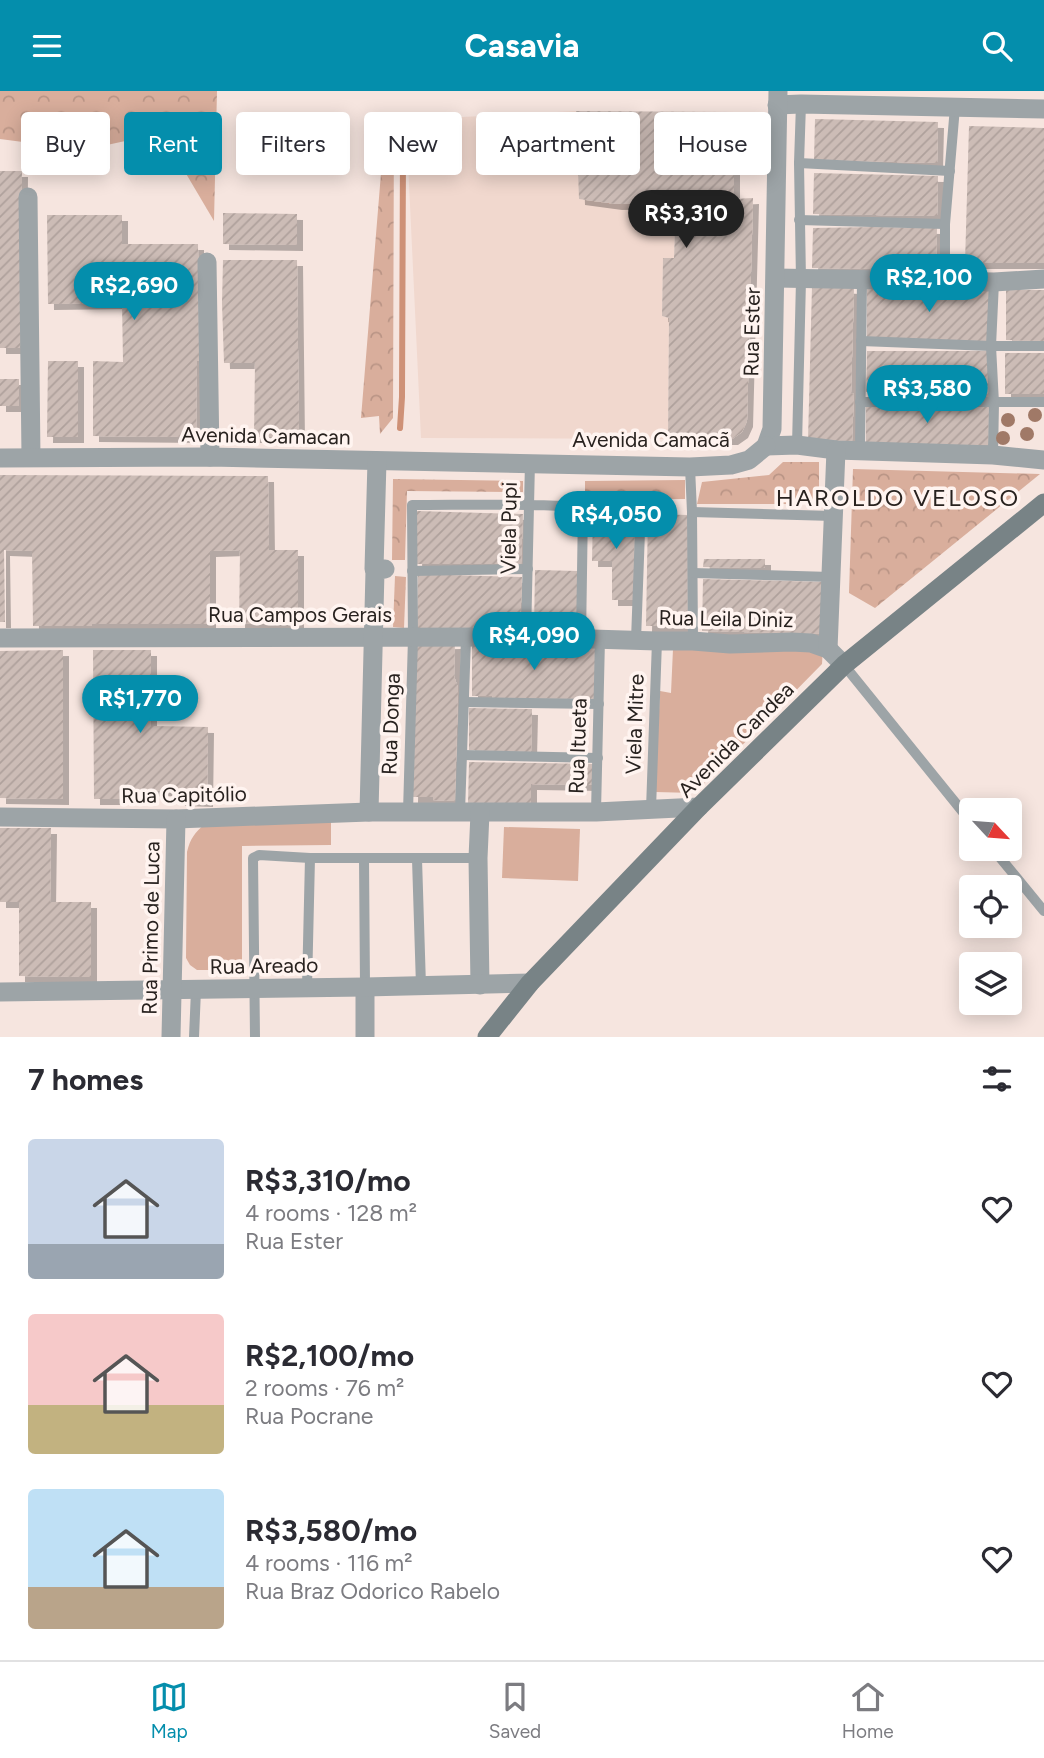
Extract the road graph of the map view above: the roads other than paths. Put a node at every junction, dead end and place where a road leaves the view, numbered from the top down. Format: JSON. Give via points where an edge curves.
{"nodes":[{"id":1,"x":777,"y":98,"type":"edge"},
{"id":2,"x":801,"y":104,"type":"junction"},
{"id":3,"x":955,"y":107,"type":"junction"},
{"id":4,"x":1044,"y":109,"type":"edge"},
{"id":5,"x":799,"y":163,"type":"junction"},
{"id":6,"x":950,"y":171,"type":"junction"},
{"id":7,"x":28,"y":197,"type":"dead end"},
{"id":8,"x":799,"y":220,"type":"junction"},
{"id":9,"x":945,"y":224,"type":"junction"},
{"id":10,"x":207,"y":262,"type":"dead end"},
{"id":11,"x":776,"y":278,"type":"junction"},
{"id":12,"x":1044,"y":279,"type":"edge"},
{"id":13,"x":801,"y":280,"type":"junction"},
{"id":14,"x":862,"y":280,"type":"junction"},
{"id":15,"x":945,"y":280,"type":"junction"},
{"id":16,"x":994,"y":282,"type":"junction"},
{"id":17,"x":861,"y":341,"type":"junction"},
{"id":18,"x":991,"y":346,"type":"junction"},
{"id":19,"x":1044,"y":346,"type":"edge"},
{"id":20,"x":860,"y":402,"type":"junction"},
{"id":21,"x":993,"y":403,"type":"junction"},
{"id":22,"x":1044,"y":403,"type":"edge"},
{"id":23,"x":797,"y":445,"type":"junction"},
{"id":24,"x":766,"y":446,"type":"junction"},
{"id":25,"x":836,"y":450,"type":"junction"},
{"id":26,"x":860,"y":450,"type":"junction"},
{"id":27,"x":993,"y":455,"type":"junction"},
{"id":28,"x":31,"y":457,"type":"junction"},
{"id":29,"x":210,"y":457,"type":"junction"},
{"id":30,"x":0,"y":458,"type":"edge"},
{"id":31,"x":1044,"y":460,"type":"edge"},
{"id":32,"x":377,"y":461,"type":"junction"},
{"id":33,"x":530,"y":462,"type":"junction"},
{"id":34,"x":690,"y":467,"type":"junction"},
{"id":35,"x":1044,"y":503,"type":"edge"},
{"id":36,"x":529,"y":505,"type":"junction"},
{"id":37,"x":583,"y":507,"type":"junction"},
{"id":38,"x":692,"y":512,"type":"junction"},
{"id":39,"x":833,"y":516,"type":"junction"},
{"id":40,"x":528,"y":569,"type":"junction"},
{"id":41,"x":412,"y":571,"type":"junction"},
{"id":42,"x":693,"y":573,"type":"junction"},
{"id":43,"x":831,"y":577,"type":"junction"},
{"id":44,"x":526,"y":637,"type":"junction"},
{"id":45,"x":0,"y":638,"type":"edge"},
{"id":46,"x":372,"y":638,"type":"junction"},
{"id":47,"x":413,"y":638,"type":"junction"},
{"id":48,"x":466,"y":638,"type":"junction"},
{"id":49,"x":591,"y":638,"type":"junction"},
{"id":50,"x":636,"y":640,"type":"junction"},
{"id":51,"x":657,"y":641,"type":"junction"},
{"id":52,"x":693,"y":641,"type":"junction"},
{"id":53,"x":828,"y":649,"type":"junction"},
{"id":54,"x":844,"y":665,"type":"junction"},
{"id":55,"x":465,"y":702,"type":"junction"},
{"id":56,"x":599,"y":704,"type":"junction"},
{"id":57,"x":463,"y":755,"type":"junction"},
{"id":58,"x":598,"y":758,"type":"junction"},
{"id":59,"x":699,"y":807,"type":"junction"},
{"id":60,"x":959,"y":807,"type":"edge"},
{"id":61,"x":651,"y":809,"type":"junction"},
{"id":62,"x":369,"y":812,"type":"junction"},
{"id":63,"x":408,"y":812,"type":"junction"},
{"id":64,"x":596,"y":812,"type":"junction"},
{"id":65,"x":460,"y":813,"type":"junction"},
{"id":66,"x":480,"y":813,"type":"junction"},
{"id":67,"x":0,"y":817,"type":"edge"},
{"id":68,"x":176,"y":819,"type":"junction"},
{"id":69,"x":310,"y":858,"type":"junction"},
{"id":70,"x":363,"y":858,"type":"junction"},
{"id":71,"x":478,"y":858,"type":"junction"},
{"id":72,"x":417,"y":859,"type":"junction"},
{"id":73,"x":1003,"y":861,"type":"edge"},
{"id":74,"x":1044,"y":911,"type":"edge"},
{"id":75,"x":530,"y":983,"type":"junction"},
{"id":76,"x":480,"y":985,"type":"junction"},
{"id":77,"x":421,"y":986,"type":"junction"},
{"id":78,"x":307,"y":987,"type":"junction"},
{"id":79,"x":365,"y":988,"type":"junction"},
{"id":80,"x":254,"y":989,"type":"junction"},
{"id":81,"x":195,"y":990,"type":"junction"},
{"id":82,"x":173,"y":991,"type":"junction"},
{"id":83,"x":0,"y":992,"type":"edge"},
{"id":84,"x":171,"y":1037,"type":"edge"},
{"id":85,"x":194,"y":1037,"type":"edge"},
{"id":86,"x":255,"y":1037,"type":"edge"},
{"id":87,"x":365,"y":1037,"type":"edge"},
{"id":88,"x":486,"y":1037,"type":"edge"}],
"edges":[{"from":1,"to":2,"type":"street"},
{"from":1,"to":11,"type":"street","name":"Rua Ester"},
{"from":2,"to":3,"type":"street"},
{"from":2,"to":5,"type":"lane"},
{"from":3,"to":4,"type":"street"},
{"from":3,"to":6,"type":"lane"},
{"from":5,"to":6,"type":"lane"},
{"from":5,"to":8,"type":"lane"},
{"from":6,"to":9,"type":"lane"},
{"from":7,"to":28,"type":"street"},
{"from":8,"to":9,"type":"lane"},
{"from":8,"to":13,"type":"lane"},
{"from":9,"to":15,"type":"lane"},
{"from":10,"to":29,"type":"street"},
{"from":11,"to":13,"type":"street"},
{"from":11,"to":24,"type":"street","name":"Rua Ester","via":[[772,429]]},
{"from":12,"to":16,"type":"street"},
{"from":13,"to":14,"type":"street"},
{"from":13,"to":23,"type":"lane"},
{"from":14,"to":15,"type":"street"},
{"from":14,"to":17,"type":"lane"},
{"from":15,"to":16,"type":"street"},
{"from":16,"to":18,"type":"lane"},
{"from":17,"to":18,"type":"lane"},
{"from":17,"to":20,"type":"lane"},
{"from":18,"to":19,"type":"lane"},
{"from":18,"to":21,"type":"lane"},
{"from":20,"to":21,"type":"lane"},
{"from":20,"to":26,"type":"lane"},
{"from":21,"to":22,"type":"lane"},
{"from":21,"to":27,"type":"lane"},
{"from":23,"to":24,"type":"street"},
{"from":23,"to":25,"type":"street"},
{"from":24,"to":34,"type":"street","name":"Avenida Camacã","via":[[749,460],[731,465]]},
{"from":25,"to":26,"type":"street"},
{"from":25,"to":39,"type":"street"},
{"from":26,"to":27,"type":"street"},
{"from":27,"to":31,"type":"street"},
{"from":28,"to":29,"type":"street","name":"Avenida Camacan"},
{"from":28,"to":30,"type":"street","name":"Avenida Camacan"},
{"from":29,"to":32,"type":"street","name":"Avenida Camacan"},
{"from":32,"to":33,"type":"street","name":"Avenida Camacan"},
{"from":32,"to":46,"type":"street","via":[[374,569],[385,569],[375,571]]},
{"from":33,"to":34,"type":"street","name":"Avenida Camacã"},
{"from":33,"to":36,"type":"lane","name":"Viela Pupi"},
{"from":34,"to":38,"type":"lane"},
{"from":35,"to":54,"type":"main road","name":"Avenida Candea"},
{"from":36,"to":37,"type":"lane"},
{"from":36,"to":40,"type":"lane","name":"Viela Pupi"},
{"from":36,"to":41,"type":"lane","name":"Rua Donga","via":[[412,505]]},
{"from":37,"to":49,"type":"lane","name":"Rua Itueta"},
{"from":37,"to":50,"type":"lane","via":[[636,513],[640,518]]},
{"from":38,"to":39,"type":"lane"},
{"from":38,"to":42,"type":"lane"},
{"from":39,"to":43,"type":"street"},
{"from":40,"to":41,"type":"lane"},
{"from":40,"to":44,"type":"lane","name":"Viela Pupi"},
{"from":41,"to":47,"type":"lane","name":"Rua Donga"},
{"from":42,"to":43,"type":"lane"},
{"from":42,"to":52,"type":"lane"},
{"from":43,"to":53,"type":"street"},
{"from":44,"to":48,"type":"street","name":"Rua Campos Gerais"},
{"from":44,"to":49,"type":"street","name":"Rua Campos Gerais"},
{"from":45,"to":46,"type":"street","name":"Rua Campos Gerais"},
{"from":46,"to":47,"type":"street","name":"Rua Campos Gerais"},
{"from":46,"to":62,"type":"street"},
{"from":47,"to":48,"type":"street","name":"Rua Campos Gerais"},
{"from":47,"to":63,"type":"lane","name":"Rua Donga"},
{"from":48,"to":55,"type":"lane"},
{"from":49,"to":50,"type":"street","name":"Rua Leila Diniz"},
{"from":49,"to":56,"type":"lane","name":"Rua Itueta"},
{"from":50,"to":51,"type":"street","name":"Rua Leila Diniz"},
{"from":51,"to":52,"type":"street","name":"Rua Leila Diniz"},
{"from":51,"to":61,"type":"lane","name":"Viela Mitre"},
{"from":52,"to":53,"type":"street","name":"Rua Leila Diniz","via":[[811,643]]},
{"from":53,"to":54,"type":"street"},
{"from":54,"to":59,"type":"main road","name":"Avenida Candea"},
{"from":54,"to":60,"type":"lane"},
{"from":55,"to":56,"type":"lane"},
{"from":55,"to":57,"type":"lane"},
{"from":56,"to":58,"type":"lane","name":"Rua Itueta"},
{"from":57,"to":58,"type":"lane"},
{"from":57,"to":65,"type":"lane"},
{"from":58,"to":64,"type":"lane","name":"Rua Itueta"},
{"from":59,"to":61,"type":"street","name":"Rua Capitólio"},
{"from":59,"to":75,"type":"main road","name":"Avenida Candea"},
{"from":61,"to":64,"type":"street","name":"Rua Capitólio"},
{"from":62,"to":63,"type":"street","name":"Rua Capitólio"},
{"from":62,"to":68,"type":"street","name":"Rua Capitólio"},
{"from":63,"to":65,"type":"street","name":"Rua Capitólio"},
{"from":64,"to":66,"type":"street","name":"Rua Capitólio"},
{"from":65,"to":66,"type":"street","name":"Rua Capitólio"},
{"from":66,"to":71,"type":"street"},
{"from":67,"to":68,"type":"street","name":"Rua Capitólio"},
{"from":68,"to":82,"type":"street","name":"Rua Primo de Luca"},
{"from":69,"to":70,"type":"lane"},
{"from":69,"to":78,"type":"lane"},
{"from":69,"to":80,"type":"lane","via":[[253,858]]},
{"from":70,"to":72,"type":"lane"},
{"from":70,"to":79,"type":"lane"},
{"from":71,"to":72,"type":"lane"},
{"from":71,"to":76,"type":"street"},
{"from":72,"to":77,"type":"lane"},
{"from":73,"to":74,"type":"lane"},
{"from":75,"to":76,"type":"street","name":"Rua Areado"},
{"from":75,"to":88,"type":"main road","name":"Avenida Candea"},
{"from":76,"to":77,"type":"street","name":"Rua Areado"},
{"from":77,"to":79,"type":"street","name":"Rua Areado"},
{"from":78,"to":79,"type":"street","name":"Rua Areado"},
{"from":78,"to":80,"type":"street","name":"Rua Areado"},
{"from":79,"to":87,"type":"street"},
{"from":80,"to":81,"type":"street","name":"Rua Areado"},
{"from":80,"to":86,"type":"lane"},
{"from":81,"to":82,"type":"street","name":"Rua Areado"},
{"from":81,"to":85,"type":"lane"},
{"from":82,"to":83,"type":"street","name":"Rua Areado"},
{"from":82,"to":84,"type":"street","name":"Rua Primo de Luca"}]}
